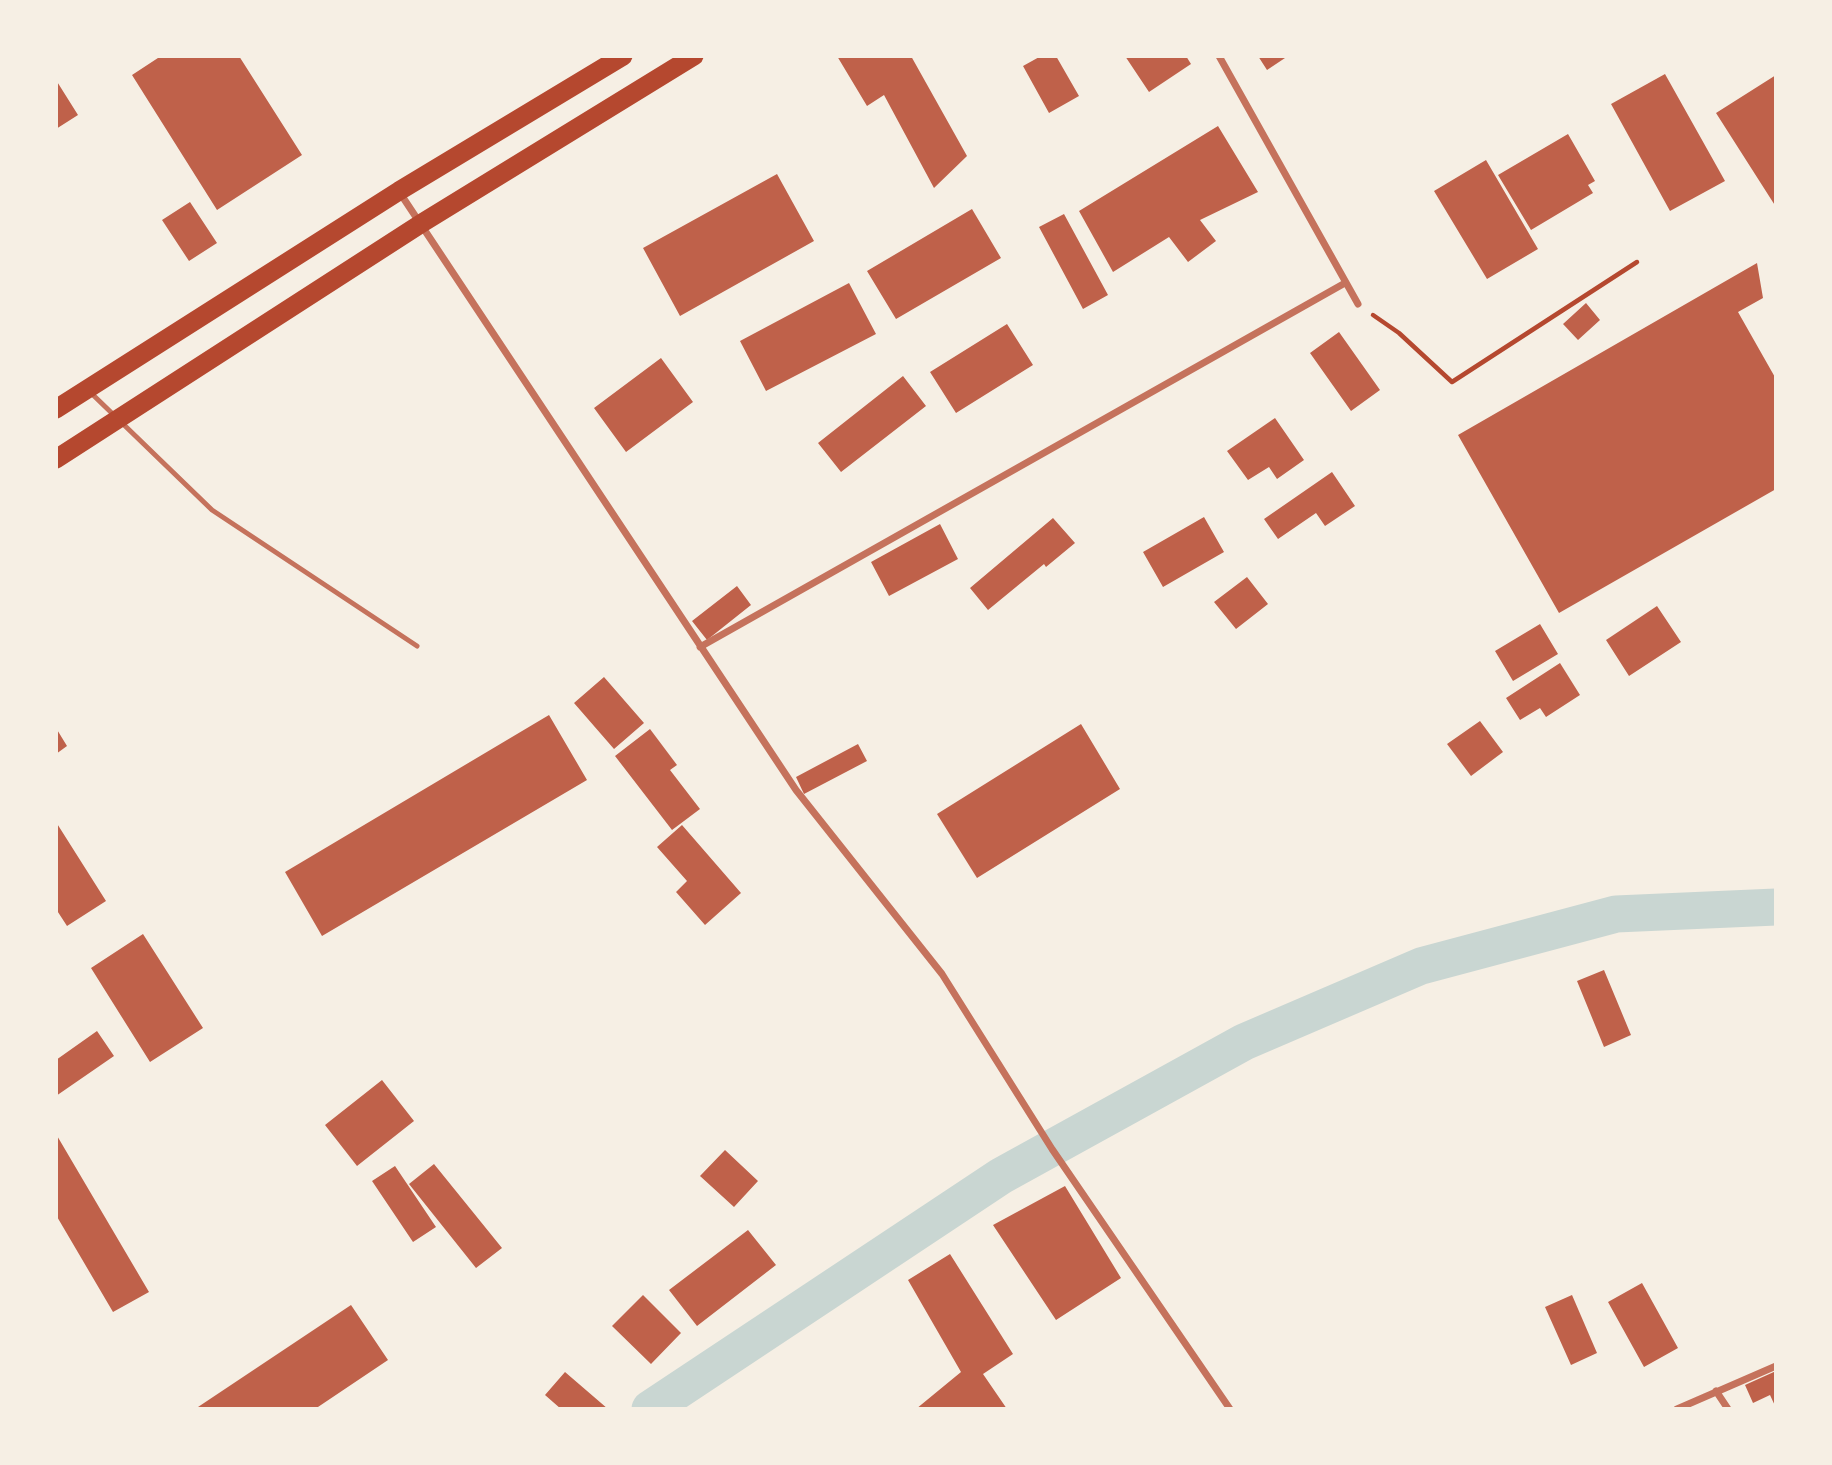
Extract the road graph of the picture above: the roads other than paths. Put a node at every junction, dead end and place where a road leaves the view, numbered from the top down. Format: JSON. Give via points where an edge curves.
{"nodes":[{"id":1,"x":623,"y":56,"type":"edge"},
{"id":2,"x":694,"y":56,"type":"edge"},
{"id":3,"x":1219,"y":56,"type":"edge"},
{"id":4,"x":399,"y":191,"type":"junction"},
{"id":5,"x":422,"y":223,"type":"junction"},
{"id":6,"x":1345,"y":283,"type":"junction"},
{"id":7,"x":1358,"y":304,"type":"road end"},
{"id":8,"x":88,"y":390,"type":"junction"},
{"id":9,"x":56,"y":409,"type":"edge"},
{"id":10,"x":119,"y":421,"type":"junction"},
{"id":11,"x":56,"y":459,"type":"edge"},
{"id":12,"x":416,"y":646,"type":"dead end"},
{"id":13,"x":700,"y":647,"type":"junction"},
{"id":14,"x":1776,"y":1366,"type":"edge"},
{"id":15,"x":1716,"y":1391,"type":"junction"},
{"id":16,"x":1230,"y":1409,"type":"edge"},
{"id":17,"x":1677,"y":1409,"type":"edge"},
{"id":18,"x":1728,"y":1409,"type":"edge"}],
"edges":[{"from":1,"to":4,"type":"highway"},
{"from":2,"to":5,"type":"highway"},
{"from":3,"to":6,"type":"street"},
{"from":4,"to":5,"type":"street"},
{"from":4,"to":8,"type":"highway"},
{"from":5,"to":10,"type":"highway"},
{"from":5,"to":13,"type":"street"},
{"from":6,"to":7,"type":"street"},
{"from":6,"to":13,"type":"street"},
{"from":8,"to":9,"type":"highway"},
{"from":8,"to":10,"type":"lane"},
{"from":10,"to":11,"type":"highway"},
{"from":10,"to":12,"type":"lane","via":[[212,510]]},
{"from":13,"to":16,"type":"street","via":[[796,790],[942,974],[1052,1149]]},
{"from":14,"to":15,"type":"street"},
{"from":15,"to":17,"type":"street"},
{"from":15,"to":18,"type":"street"}]}
